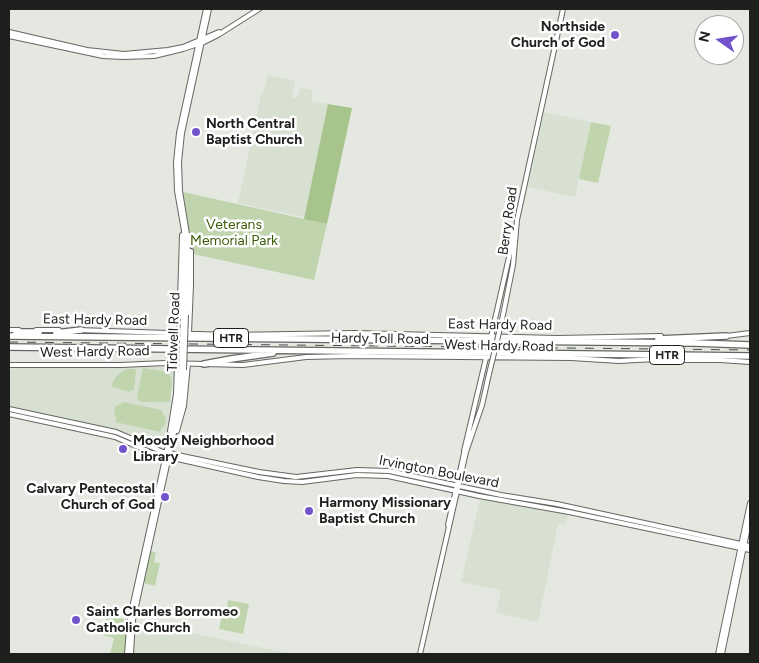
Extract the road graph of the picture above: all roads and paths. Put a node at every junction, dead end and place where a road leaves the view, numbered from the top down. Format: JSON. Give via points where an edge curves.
{"nodes":[{"id":1,"x":207,"y":9,"type":"edge"},
{"id":2,"x":259,"y":9,"type":"edge"},
{"id":3,"x":563,"y":9,"type":"edge"},
{"id":4,"x":9,"y":34,"type":"edge"},
{"id":5,"x":201,"y":41,"type":"junction"},
{"id":6,"x":181,"y":133,"type":"junction"},
{"id":7,"x":181,"y":215,"type":"junction"},
{"id":8,"x":515,"y":233,"type":"junction"},
{"id":9,"x":187,"y":234,"type":"junction"},
{"id":10,"x":507,"y":262,"type":"junction"},
{"id":11,"x":513,"y":265,"type":"junction"},
{"id":12,"x":185,"y":315,"type":"junction"},
{"id":13,"x":190,"y":326,"type":"junction"},
{"id":14,"x":179,"y":327,"type":"junction"},
{"id":15,"x":81,"y":330,"type":"joint"},
{"id":16,"x":9,"y":333,"type":"edge"},
{"id":17,"x":179,"y":333,"type":"junction"},
{"id":18,"x":189,"y":333,"type":"junction"},
{"id":19,"x":296,"y":334,"type":"junction"},
{"id":20,"x":750,"y":334,"type":"edge"},
{"id":21,"x":726,"y":336,"type":"junction"},
{"id":22,"x":490,"y":337,"type":"junction"},
{"id":23,"x":453,"y":341,"type":"junction"},
{"id":24,"x":621,"y":342,"type":"junction"},
{"id":25,"x":750,"y":345,"type":"edge"},
{"id":26,"x":9,"y":347,"type":"edge"},
{"id":27,"x":292,"y":350,"type":"junction"},
{"id":28,"x":584,"y":355,"type":"junction"},
{"id":29,"x":750,"y":356,"type":"edge"},
{"id":30,"x":486,"y":358,"type":"junction"},
{"id":31,"x":675,"y":360,"type":"junction"},
{"id":32,"x":750,"y":362,"type":"edge"},
{"id":33,"x":178,"y":364,"type":"junction"},
{"id":34,"x":188,"y":364,"type":"junction"},
{"id":35,"x":204,"y":364,"type":"junction"},
{"id":36,"x":9,"y":365,"type":"edge"},
{"id":37,"x":182,"y":370,"type":"junction"},
{"id":38,"x":9,"y":409,"type":"edge"},
{"id":39,"x":9,"y":414,"type":"edge"},
{"id":40,"x":21,"y":414,"type":"junction"},
{"id":41,"x":472,"y":416,"type":"junction"},
{"id":42,"x":478,"y":418,"type":"junction"},
{"id":43,"x":58,"y":419,"type":"junction"},
{"id":44,"x":57,"y":424,"type":"junction"},
{"id":45,"x":87,"y":428,"type":"junction"},
{"id":46,"x":471,"y":436,"type":"junction"},
{"id":47,"x":123,"y":439,"type":"junction"},
{"id":48,"x":139,"y":442,"type":"junction"},
{"id":49,"x":464,"y":451,"type":"junction"},
{"id":50,"x":168,"y":455,"type":"junction"},
{"id":51,"x":457,"y":489,"type":"junction"},
{"id":52,"x":527,"y":500,"type":"junction"},
{"id":53,"x":750,"y":503,"type":"edge"},
{"id":54,"x":519,"y":504,"type":"junction"},
{"id":55,"x":750,"y":514,"type":"edge"},
{"id":56,"x":750,"y":546,"type":"edge"},
{"id":57,"x":742,"y":547,"type":"junction"},
{"id":58,"x":750,"y":550,"type":"edge"},
{"id":59,"x":129,"y":654,"type":"edge"},
{"id":60,"x":420,"y":654,"type":"edge"},
{"id":61,"x":720,"y":654,"type":"edge"}],
"edges":[{"from":1,"to":5,"type":"main road","name":"Tidwell Road"},
{"from":2,"to":5,"type":"main road"},
{"from":3,"to":8,"type":"main road","name":"Berry Road"},
{"from":4,"to":5,"type":"main road","via":[[114,57],[154,56]]},
{"from":5,"to":6,"type":"main road","name":"Tidwell Road"},
{"from":6,"to":7,"type":"main road","name":"Tidwell Road","via":[[176,162]]},
{"from":6,"to":9,"type":"main road","name":"Tidwell Road","via":[[179,176]]},
{"from":7,"to":12,"type":"main road","name":"Tidwell Road","via":[[185,252]]},
{"from":7,"to":14,"type":"main road"},
{"from":8,"to":10,"type":"main road"},
{"from":8,"to":11,"type":"main road","name":"Berry Road"},
{"from":9,"to":12,"type":"main road","name":"Tidwell Road"},
{"from":9,"to":13,"type":"main road","via":[[191,257]]},
{"from":10,"to":11,"type":"main road"},
{"from":10,"to":22,"type":"main road"},
{"from":11,"to":42,"type":"main road","name":"Berry Road","bridge":true},
{"from":12,"to":37,"type":"main road","name":"Tidwell Road","bridge":true},
{"from":13,"to":14,"type":"main road","via":[[185,330]]},
{"from":13,"to":18,"type":"main road"},
{"from":14,"to":17,"type":"main road"},
{"from":15,"to":16,"type":"highway"},
{"from":15,"to":17,"type":"main road","name":"East Hardy Road"},
{"from":16,"to":23,"type":"highway","name":"Hardy Toll Road","number":"HTR"},
{"from":17,"to":18,"type":"main road","name":"East Hardy Road"},
{"from":18,"to":19,"type":"main road","name":"East Hardy Road"},
{"from":19,"to":22,"type":"main road","name":"East Hardy Road"},
{"from":19,"to":23,"type":"highway","via":[[397,336]]},
{"from":20,"to":21,"type":"main road","name":"East Hardy Road"},
{"from":21,"to":22,"type":"main road","name":"East Hardy Road"},
{"from":21,"to":24,"type":"highway"},
{"from":23,"to":24,"type":"highway","name":"Hardy Toll Road","number":"HTR"},
{"from":24,"to":25,"type":"highway","name":"Hardy Toll Road","number":"HTR"},
{"from":26,"to":27,"type":"highway","name":"Hardy Toll Road","number":"HTR"},
{"from":27,"to":28,"type":"highway","name":"Hardy Toll Road","number":"HTR"},
{"from":27,"to":35,"type":"highway"},
{"from":28,"to":29,"type":"highway","name":"Hardy Toll Road","number":"HTR"},
{"from":28,"to":31,"type":"highway"},
{"from":30,"to":31,"type":"main road","name":"West Hardy Road"},
{"from":30,"to":35,"type":"main road","name":"West Hardy Road","via":[[306,357],[243,366]]},
{"from":30,"to":41,"type":"main road"},
{"from":31,"to":32,"type":"main road","name":"West Hardy Road"},
{"from":33,"to":34,"type":"main road","name":"West Hardy Road"},
{"from":33,"to":36,"type":"main road","name":"West Hardy Road"},
{"from":33,"to":37,"type":"main road"},
{"from":34,"to":35,"type":"main road","name":"West Hardy Road"},
{"from":34,"to":37,"type":"main road"},
{"from":37,"to":50,"type":"main road","name":"Tidwell Road","via":[[181,401]]},
{"from":38,"to":40,"type":"main road","name":"Irvington Boulevard"},
{"from":39,"to":40,"type":"main road","name":"Irvington Boulevard"},
{"from":40,"to":43,"type":"main road","name":"Irvington Boulevard"},
{"from":40,"to":44,"type":"main road","name":"Irvington Boulevard"},
{"from":41,"to":42,"type":"main road"},
{"from":41,"to":49,"type":"main road"},
{"from":42,"to":46,"type":"main road","name":"Berry Road"},
{"from":43,"to":44,"type":"main road"},
{"from":43,"to":45,"type":"main road","name":"Irvington Boulevard"},
{"from":44,"to":45,"type":"main road","name":"Irvington Boulevard"},
{"from":45,"to":47,"type":"main road","name":"Irvington Boulevard"},
{"from":45,"to":48,"type":"main road","name":"Irvington Boulevard","via":[[116,432]]},
{"from":46,"to":49,"type":"main road","name":"Berry Road"},
{"from":46,"to":51,"type":"main road","name":"Berry Road"},
{"from":47,"to":48,"type":"main road"},
{"from":47,"to":50,"type":"main road","name":"Irvington Boulevard","via":[[152,453]]},
{"from":48,"to":50,"type":"main road","name":"Irvington Boulevard"},
{"from":49,"to":51,"type":"main road","name":"Berry Road"},
{"from":50,"to":51,"type":"main road","name":"Irvington Boulevard","via":[[285,477],[357,470],[389,471]]},
{"from":50,"to":59,"type":"main road","name":"Tidwell Road","via":[[133,620]]},
{"from":51,"to":52,"type":"main road","name":"Irvington Boulevard"},
{"from":51,"to":54,"type":"main road","name":"Irvington Boulevard"},
{"from":51,"to":60,"type":"main road","name":"Berry Road"},
{"from":52,"to":54,"type":"main road"},
{"from":52,"to":57,"type":"main road","name":"Irvington Boulevard"},
{"from":53,"to":55,"type":"main road"},
{"from":54,"to":57,"type":"main road","name":"Irvington Boulevard"},
{"from":55,"to":57,"type":"main road"},
{"from":56,"to":57,"type":"main road","name":"Irvington Boulevard"},
{"from":57,"to":58,"type":"main road","name":"Irvington Boulevard"},
{"from":57,"to":61,"type":"main road"}]}
